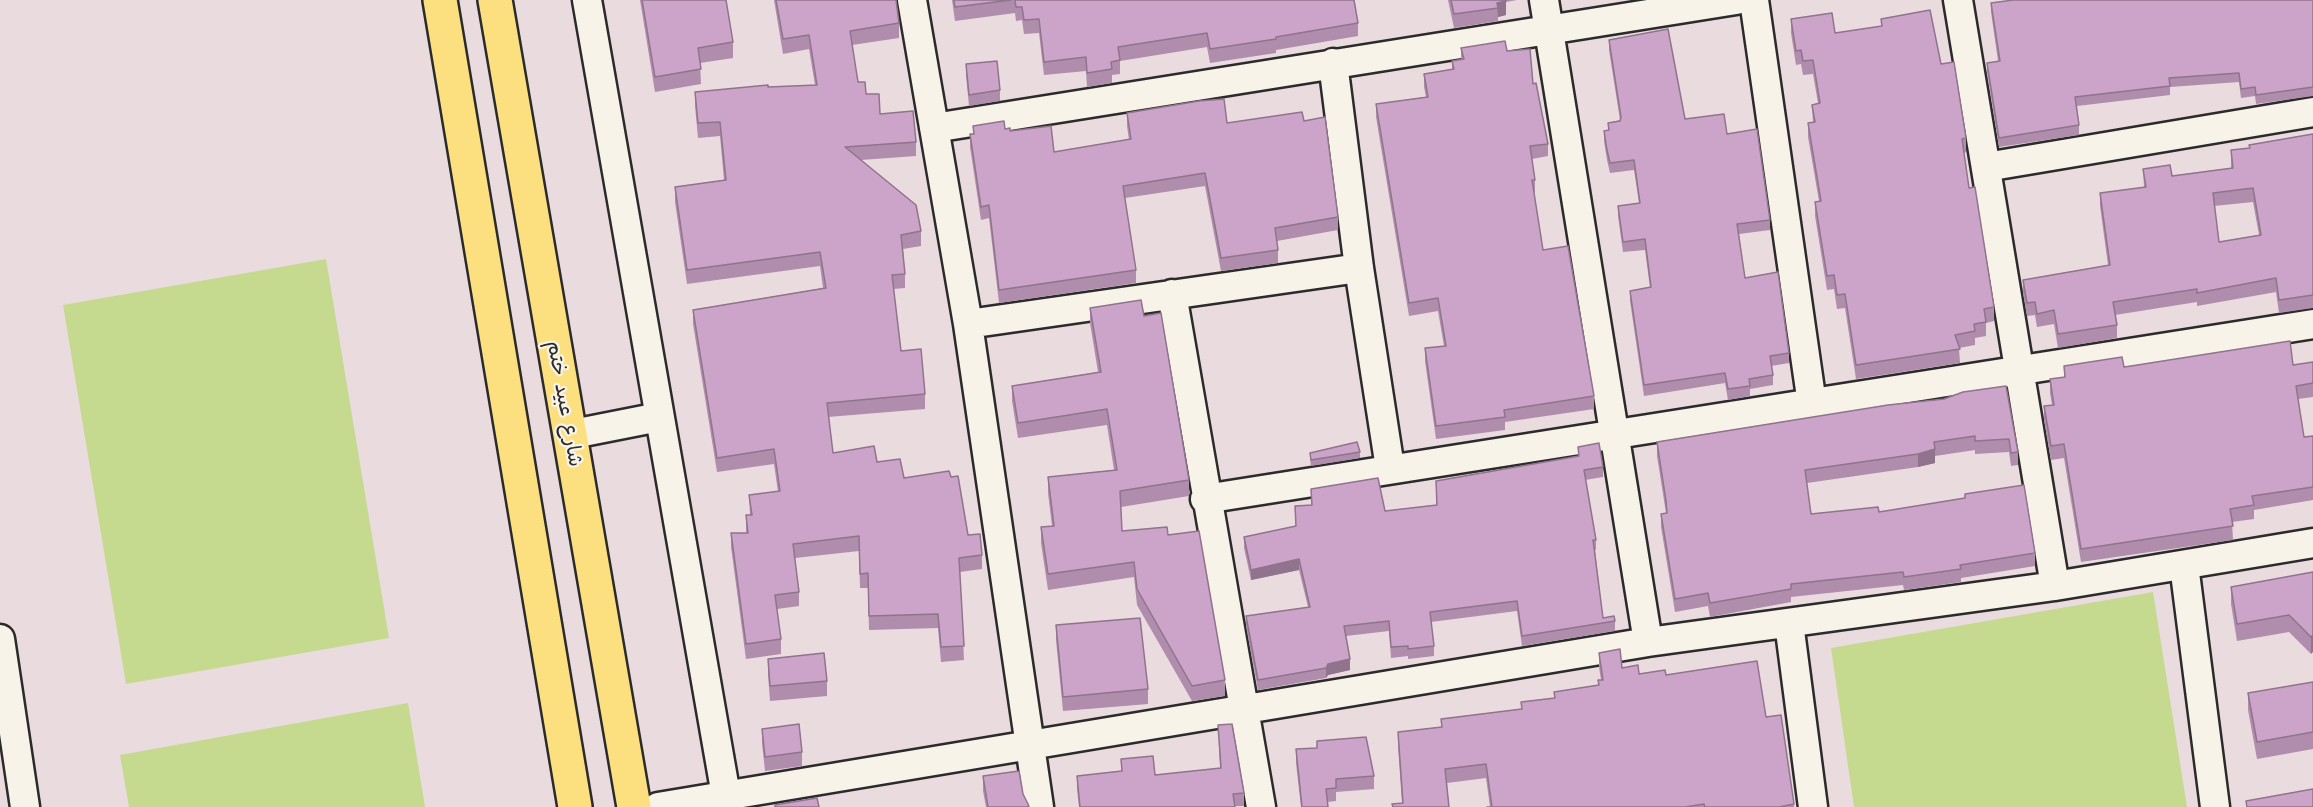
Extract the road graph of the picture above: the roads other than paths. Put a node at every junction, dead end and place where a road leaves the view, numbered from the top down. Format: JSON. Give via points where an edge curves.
{"nodes":[{"id":1,"x":440,"y":0,"type":"edge"},
{"id":2,"x":495,"y":0,"type":"edge"},
{"id":3,"x":587,"y":0,"type":"edge"},
{"id":4,"x":912,"y":0,"type":"edge"},
{"id":5,"x":1544,"y":0,"type":"edge"},
{"id":6,"x":1736,"y":0,"type":"edge"},
{"id":7,"x":1754,"y":0,"type":"edge"},
{"id":8,"x":1958,"y":0,"type":"edge"},
{"id":9,"x":1549,"y":31,"type":"junction"},
{"id":10,"x":1333,"y":63,"type":"junction"},
{"id":11,"x":2313,"y":112,"type":"edge"},
{"id":12,"x":933,"y":128,"type":"junction"},
{"id":13,"x":1986,"y":167,"type":"junction"},
{"id":14,"x":1359,"y":268,"type":"junction"},
{"id":15,"x":1172,"y":294,"type":"junction"},
{"id":16,"x":968,"y":324,"type":"junction"},
{"id":17,"x":2313,"y":324,"type":"edge"},
{"id":18,"x":2021,"y":372,"type":"junction"},
{"id":19,"x":1812,"y":404,"type":"junction"},
{"id":20,"x":659,"y":417,"type":"junction"},
{"id":21,"x":568,"y":435,"type":"junction"},
{"id":22,"x":1615,"y":436,"type":"junction"},
{"id":23,"x":1390,"y":468,"type":"junction"},
{"id":24,"x":1205,"y":499,"type":"junction"},
{"id":25,"x":2313,"y":543,"type":"edge"},
{"id":26,"x":2184,"y":565,"type":"junction"},
{"id":27,"x":2055,"y":586,"type":"junction"},
{"id":28,"x":1789,"y":623,"type":"junction"},
{"id":29,"x":1647,"y":642,"type":"junction"},
{"id":30,"x":2,"y":657,"type":"edge"},
{"id":31,"x":1242,"y":708,"type":"junction"},
{"id":32,"x":1030,"y":746,"type":"junction"},
{"id":33,"x":727,"y":802,"type":"edge"},
{"id":34,"x":25,"y":807,"type":"edge"},
{"id":35,"x":575,"y":807,"type":"edge"},
{"id":36,"x":634,"y":807,"type":"edge"},
{"id":37,"x":658,"y":807,"type":"edge"},
{"id":38,"x":1040,"y":807,"type":"edge"},
{"id":39,"x":1261,"y":807,"type":"edge"},
{"id":40,"x":1813,"y":807,"type":"edge"},
{"id":41,"x":2216,"y":807,"type":"edge"}],
"edges":[{"from":1,"to":35,"type":"main road"},
{"from":2,"to":21,"type":"main road","name":"شارع عبيد ختم"},
{"from":3,"to":20,"type":"street"},
{"from":4,"to":12,"type":"street"},
{"from":5,"to":9,"type":"street"},
{"from":6,"to":9,"type":"street"},
{"from":7,"to":19,"type":"street"},
{"from":8,"to":13,"type":"street"},
{"from":9,"to":10,"type":"street"},
{"from":9,"to":22,"type":"street"},
{"from":10,"to":12,"type":"street"},
{"from":10,"to":14,"type":"street"},
{"from":11,"to":13,"type":"street"},
{"from":12,"to":16,"type":"street"},
{"from":13,"to":18,"type":"street"},
{"from":14,"to":15,"type":"street"},
{"from":14,"to":23,"type":"street"},
{"from":15,"to":16,"type":"street"},
{"from":15,"to":24,"type":"street"},
{"from":16,"to":32,"type":"street"},
{"from":17,"to":18,"type":"street"},
{"from":18,"to":19,"type":"street"},
{"from":18,"to":27,"type":"street"},
{"from":19,"to":22,"type":"street"},
{"from":20,"to":21,"type":"street"},
{"from":20,"to":33,"type":"street"},
{"from":21,"to":36,"type":"main road","name":"شارع عبيد ختم"},
{"from":22,"to":23,"type":"street"},
{"from":22,"to":29,"type":"street"},
{"from":23,"to":24,"type":"street"},
{"from":24,"to":31,"type":"street"},
{"from":25,"to":26,"type":"street"},
{"from":26,"to":27,"type":"street"},
{"from":26,"to":41,"type":"street"},
{"from":27,"to":28,"type":"street"},
{"from":28,"to":29,"type":"street"},
{"from":28,"to":40,"type":"street"},
{"from":29,"to":31,"type":"street"},
{"from":30,"to":34,"type":"street"},
{"from":31,"to":32,"type":"street"},
{"from":31,"to":39,"type":"street"},
{"from":32,"to":33,"type":"street"},
{"from":32,"to":38,"type":"street"},
{"from":33,"to":37,"type":"street"}]}
